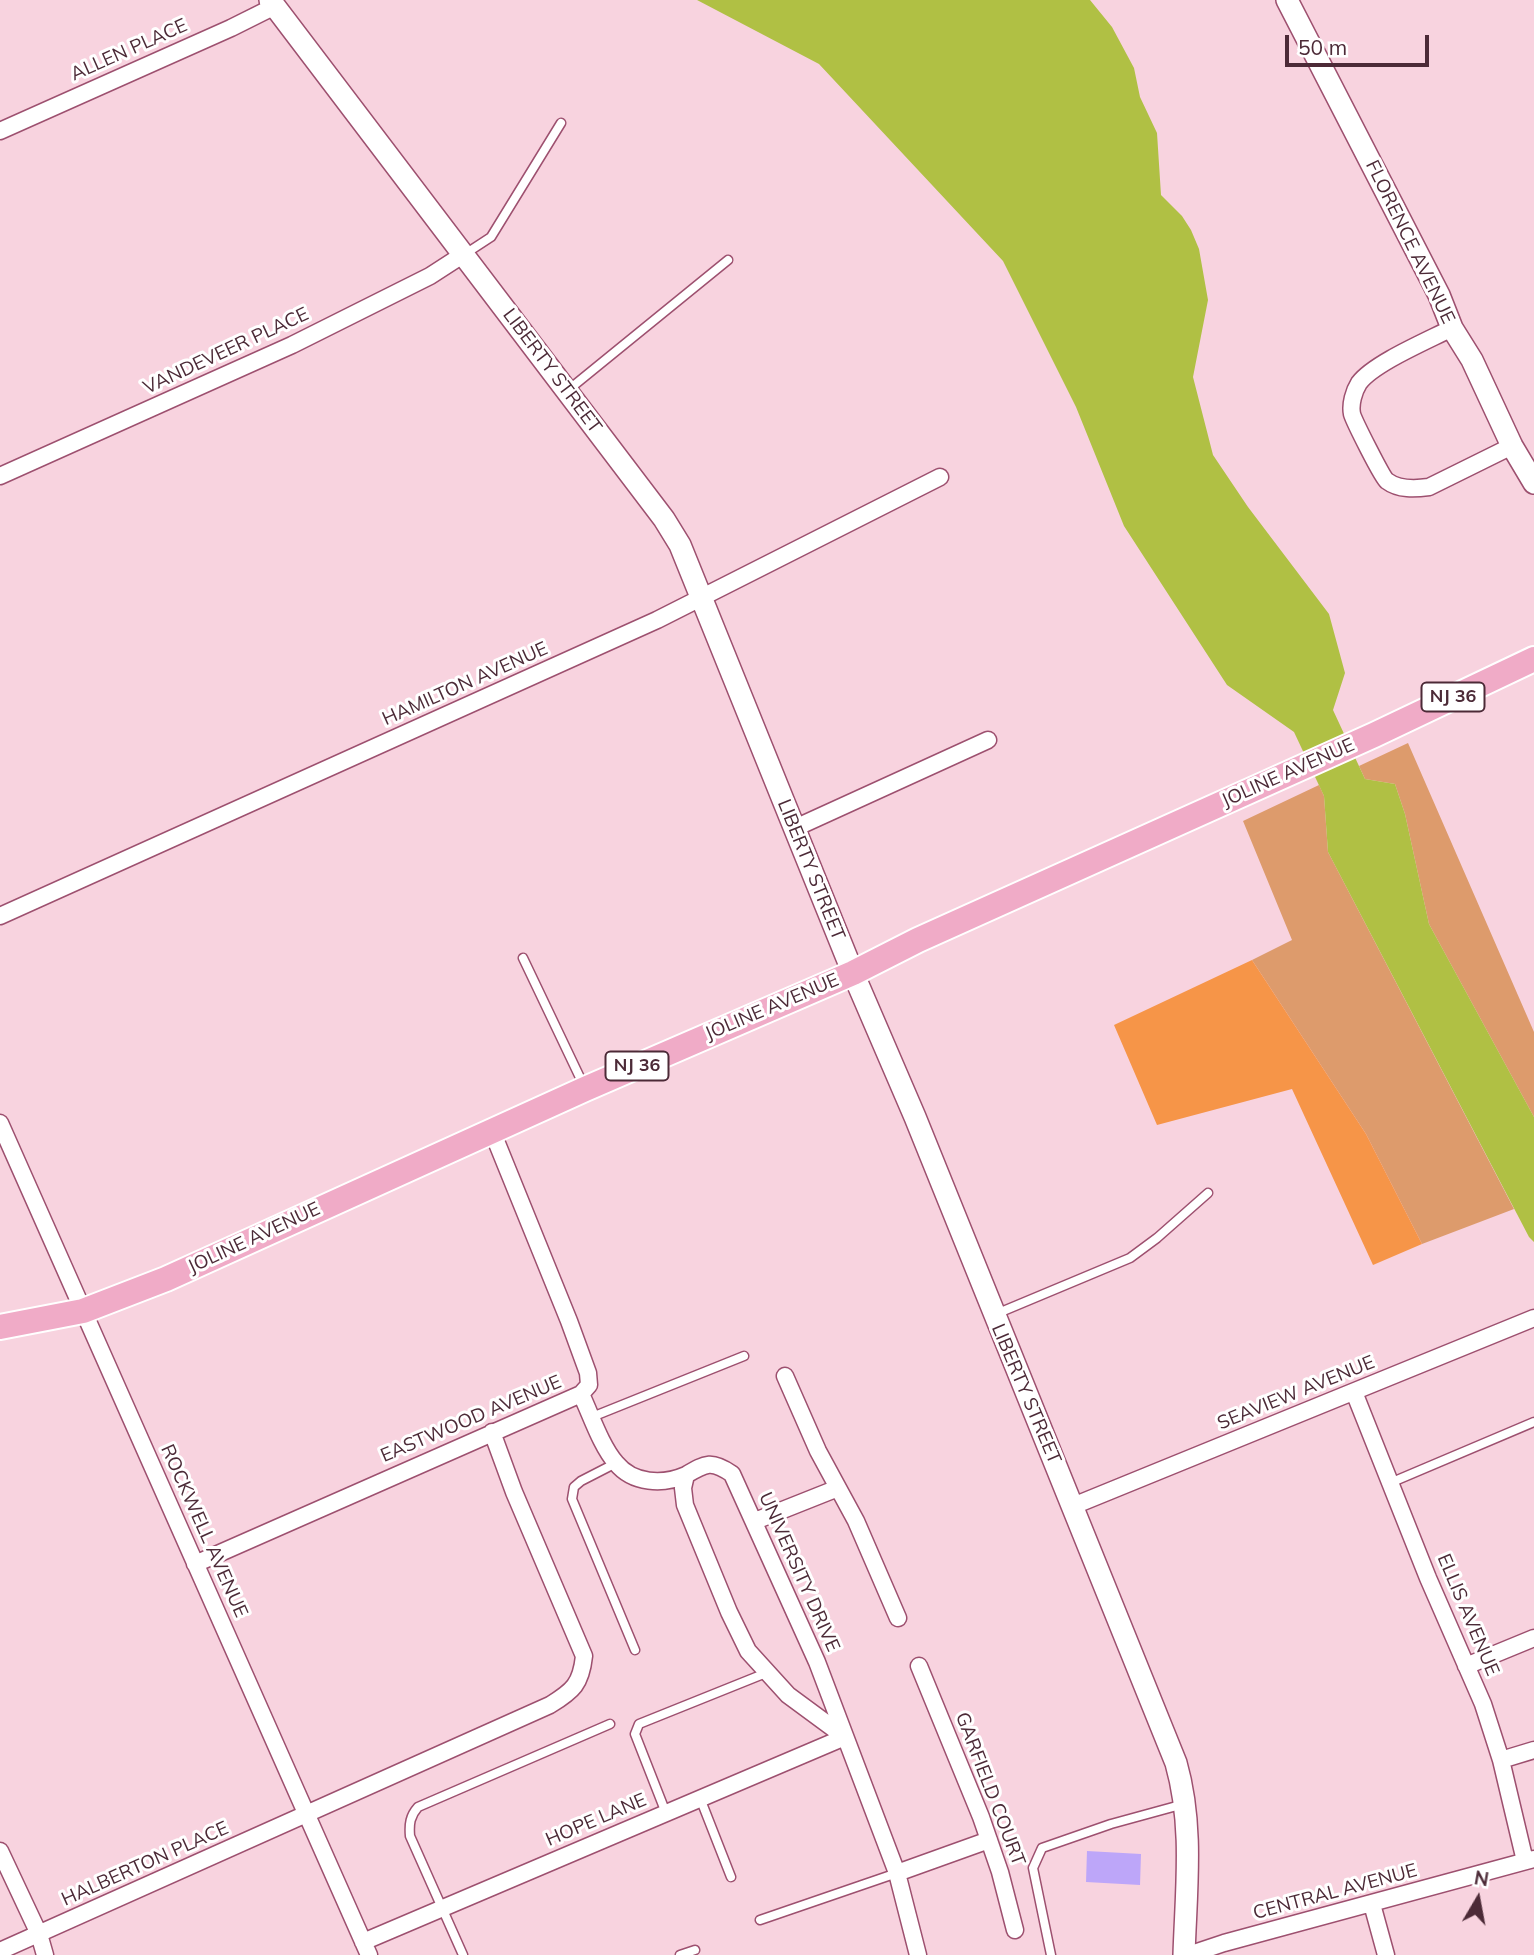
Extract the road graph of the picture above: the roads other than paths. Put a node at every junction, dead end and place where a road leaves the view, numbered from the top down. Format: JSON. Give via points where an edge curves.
{"nodes":[{"id":1,"x":1287,"y":0,"type":"edge"},
{"id":2,"x":272,"y":3,"type":"edge"},
{"id":3,"x":561,"y":122,"type":"dead end"},
{"id":4,"x":0,"y":131,"type":"edge"},
{"id":5,"x":464,"y":254,"type":"junction"},
{"id":6,"x":728,"y":260,"type":"dead end"},
{"id":7,"x":1452,"y":328,"type":"junction"},
{"id":8,"x":567,"y":391,"type":"junction"},
{"id":9,"x":1512,"y":446,"type":"junction"},
{"id":10,"x":0,"y":476,"type":"edge"},
{"id":11,"x":940,"y":477,"type":"dead end"},
{"id":12,"x":1534,"y":483,"type":"edge"},
{"id":13,"x":701,"y":597,"type":"junction"},
{"id":14,"x":1534,"y":659,"type":"edge"},
{"id":15,"x":988,"y":740,"type":"dead end"},
{"id":16,"x":795,"y":828,"type":"junction"},
{"id":17,"x":0,"y":916,"type":"edge"},
{"id":18,"x":523,"y":958,"type":"dead end"},
{"id":19,"x":853,"y":973,"type":"junction"},
{"id":20,"x":585,"y":1088,"type":"junction"},
{"id":21,"x":0,"y":1123,"type":"edge"},
{"id":22,"x":492,"y":1131,"type":"junction"},
{"id":23,"x":5,"y":1147,"type":"edge"},
{"id":24,"x":1208,"y":1193,"type":"dead end"},
{"id":25,"x":83,"y":1311,"type":"junction"},
{"id":26,"x":993,"y":1315,"type":"junction"},
{"id":27,"x":1534,"y":1318,"type":"edge"},
{"id":28,"x":0,"y":1327,"type":"edge"},
{"id":29,"x":744,"y":1356,"type":"dead end"},
{"id":30,"x":785,"y":1376,"type":"dead end"},
{"id":31,"x":1354,"y":1392,"type":"junction"},
{"id":32,"x":581,"y":1394,"type":"junction"},
{"id":33,"x":592,"y":1418,"type":"junction"},
{"id":34,"x":1534,"y":1422,"type":"edge"},
{"id":35,"x":492,"y":1432,"type":"junction"},
{"id":36,"x":615,"y":1463,"type":"junction"},
{"id":37,"x":686,"y":1475,"type":"junction"},
{"id":38,"x":1390,"y":1483,"type":"junction"},
{"id":39,"x":838,"y":1488,"type":"junction"},
{"id":40,"x":1073,"y":1506,"type":"junction"},
{"id":41,"x":755,"y":1521,"type":"junction"},
{"id":42,"x":195,"y":1564,"type":"junction"},
{"id":43,"x":898,"y":1618,"type":"dead end"},
{"id":44,"x":1534,"y":1638,"type":"edge"},
{"id":45,"x":635,"y":1650,"type":"dead end"},
{"id":46,"x":919,"y":1665,"type":"dead end"},
{"id":47,"x":1466,"y":1666,"type":"junction"},
{"id":48,"x":766,"y":1673,"type":"junction"},
{"id":49,"x":610,"y":1724,"type":"dead end"},
{"id":50,"x":845,"y":1737,"type":"junction"},
{"id":51,"x":1534,"y":1751,"type":"edge"},
{"id":52,"x":1501,"y":1760,"type":"junction"},
{"id":53,"x":700,"y":1798,"type":"junction"},
{"id":54,"x":1185,"y":1804,"type":"junction"},
{"id":55,"x":666,"y":1813,"type":"junction"},
{"id":56,"x":307,"y":1815,"type":"junction"},
{"id":57,"x":989,"y":1840,"type":"junction"},
{"id":58,"x":0,"y":1851,"type":"edge"},
{"id":59,"x":1530,"y":1860,"type":"edge"},
{"id":60,"x":897,"y":1873,"type":"junction"},
{"id":61,"x":732,"y":1877,"type":"dead end"},
{"id":62,"x":1372,"y":1904,"type":"junction"},
{"id":63,"x":442,"y":1909,"type":"junction"},
{"id":64,"x":760,"y":1920,"type":"dead end"},
{"id":65,"x":1015,"y":1930,"type":"dead end"},
{"id":66,"x":39,"y":1934,"type":"junction"},
{"id":67,"x":366,"y":1949,"type":"edge"},
{"id":68,"x":695,"y":1950,"type":"dead end"},
{"id":69,"x":0,"y":1951,"type":"edge"},
{"id":70,"x":45,"y":1955,"type":"edge"},
{"id":71,"x":463,"y":1955,"type":"edge"},
{"id":72,"x":680,"y":1955,"type":"edge"},
{"id":73,"x":918,"y":1955,"type":"edge"},
{"id":74,"x":1051,"y":1955,"type":"edge"},
{"id":75,"x":1186,"y":1955,"type":"edge"},
{"id":76,"x":1386,"y":1955,"type":"edge"}],
"edges":[{"from":1,"to":7,"type":"street","name":"FLORENCE AVENUE"},
{"from":2,"to":4,"type":"street","name":"ALLEN PLACE","via":[[231,28]]},
{"from":2,"to":5,"type":"street","name":"LIBERTY STREET"},
{"from":3,"to":5,"type":"lane","via":[[491,237]]},
{"from":5,"to":8,"type":"street","name":"LIBERTY STREET"},
{"from":5,"to":10,"type":"street","name":"VANDEVEER PLACE","via":[[430,276],[292,345]]},
{"from":6,"to":8,"type":"lane"},
{"from":7,"to":9,"type":"street","name":"FLORENCE AVENUE"},
{"from":7,"to":9,"type":"street","via":[[1371,371],[1355,391],[1352,415],[1387,481],[1413,489],[1429,487]]},
{"from":8,"to":13,"type":"street","name":"LIBERTY STREET","via":[[664,519]]},
{"from":9,"to":12,"type":"street","name":"FLORENCE AVENUE"},
{"from":11,"to":13,"type":"street","name":"HAMILTON AVENUE"},
{"from":13,"to":16,"type":"street","name":"LIBERTY STREET"},
{"from":13,"to":17,"type":"street","name":"HAMILTON AVENUE"},
{"from":14,"to":19,"type":"main road","name":"JOLINE AVENUE","number":"NJ 36"},
{"from":15,"to":16,"type":"street"},
{"from":16,"to":19,"type":"street","name":"LIBERTY STREET"},
{"from":18,"to":20,"type":"lane"},
{"from":19,"to":20,"type":"main road","name":"JOLINE AVENUE","number":"NJ 36"},
{"from":19,"to":26,"type":"street","name":"LIBERTY STREET"},
{"from":20,"to":22,"type":"main road","name":"JOLINE AVENUE","number":"NJ 36"},
{"from":21,"to":23,"type":"street","name":"ROCKWELL AVENUE"},
{"from":22,"to":25,"type":"main road","name":"JOLINE AVENUE","number":"NJ 36","via":[[166,1279]]},
{"from":22,"to":32,"type":"street","name":"EASTWOOD AVENUE","via":[[588,1373],[589,1385]]},
{"from":23,"to":25,"type":"street","name":"ROCKWELL AVENUE"},
{"from":24,"to":26,"type":"lane","via":[[1130,1258]]},
{"from":25,"to":28,"type":"main road","name":"JOLINE AVENUE","number":"NJ 36"},
{"from":25,"to":42,"type":"street","name":"ROCKWELL AVENUE"},
{"from":26,"to":40,"type":"street","name":"LIBERTY STREET"},
{"from":27,"to":31,"type":"street","name":"SEAVIEW AVENUE"},
{"from":29,"to":33,"type":"lane"},
{"from":30,"to":39,"type":"street"},
{"from":31,"to":38,"type":"street","name":"ELLIS AVENUE"},
{"from":31,"to":40,"type":"street","name":"SEAVIEW AVENUE"},
{"from":32,"to":33,"type":"street"},
{"from":32,"to":35,"type":"street","name":"EASTWOOD AVENUE"},
{"from":33,"to":36,"type":"street"},
{"from":34,"to":38,"type":"lane"},
{"from":35,"to":42,"type":"street","name":"EASTWOOD AVENUE"},
{"from":35,"to":56,"type":"street","name":"HALBERTON PLACE","via":[[584,1656],[576,1686],[550,1705]]},
{"from":36,"to":37,"type":"street","name":"UNIVERSITY DRIVE","via":[[651,1482]]},
{"from":36,"to":45,"type":"lane","via":[[581,1481],[572,1499]]},
{"from":37,"to":41,"type":"street","name":"UNIVERSITY DRIVE","via":[[703,1465],[718,1465],[732,1474]]},
{"from":37,"to":48,"type":"street","via":[[685,1505],[704,1553],[748,1651]]},
{"from":38,"to":47,"type":"street","name":"ELLIS AVENUE"},
{"from":39,"to":41,"type":"street"},
{"from":39,"to":43,"type":"street"},
{"from":40,"to":54,"type":"street","name":"LIBERTY STREET","via":[[1176,1763]]},
{"from":41,"to":50,"type":"street","name":"UNIVERSITY DRIVE"},
{"from":42,"to":56,"type":"street","name":"ROCKWELL AVENUE"},
{"from":44,"to":47,"type":"street"},
{"from":46,"to":57,"type":"street","name":"GARFIELD COURT"},
{"from":47,"to":52,"type":"street","name":"ELLIS AVENUE"},
{"from":48,"to":50,"type":"street"},
{"from":48,"to":55,"type":"lane","via":[[639,1724],[635,1734]]},
{"from":49,"to":63,"type":"lane","via":[[418,1807],[412,1815],[410,1836]]},
{"from":50,"to":53,"type":"street","name":"HOPE LANE"},
{"from":50,"to":60,"type":"street","name":"UNIVERSITY DRIVE"},
{"from":51,"to":52,"type":"street"},
{"from":52,"to":59,"type":"street","name":"ELLIS AVENUE"},
{"from":53,"to":55,"type":"street","name":"HOPE LANE"},
{"from":53,"to":61,"type":"lane"},
{"from":54,"to":74,"type":"lane","via":[[1042,1848],[1033,1868]]},
{"from":54,"to":75,"type":"street","name":"LIBERTY STREET"},
{"from":55,"to":63,"type":"street","name":"HOPE LANE"},
{"from":56,"to":66,"type":"street","name":"HALBERTON PLACE"},
{"from":56,"to":67,"type":"street","name":"ROCKWELL AVENUE"},
{"from":57,"to":60,"type":"street"},
{"from":57,"to":65,"type":"street","name":"GARFIELD COURT"},
{"from":58,"to":66,"type":"street"},
{"from":59,"to":62,"type":"street","name":"CENTRAL AVENUE"},
{"from":60,"to":64,"type":"lane"},
{"from":60,"to":73,"type":"street","name":"UNIVERSITY DRIVE"},
{"from":62,"to":75,"type":"street","name":"CENTRAL AVENUE"},
{"from":62,"to":76,"type":"street"},
{"from":63,"to":67,"type":"street","name":"HOPE LANE"},
{"from":63,"to":71,"type":"lane"},
{"from":66,"to":69,"type":"street","name":"HALBERTON PLACE"},
{"from":66,"to":70,"type":"street"},
{"from":68,"to":72,"type":"lane"}]}
